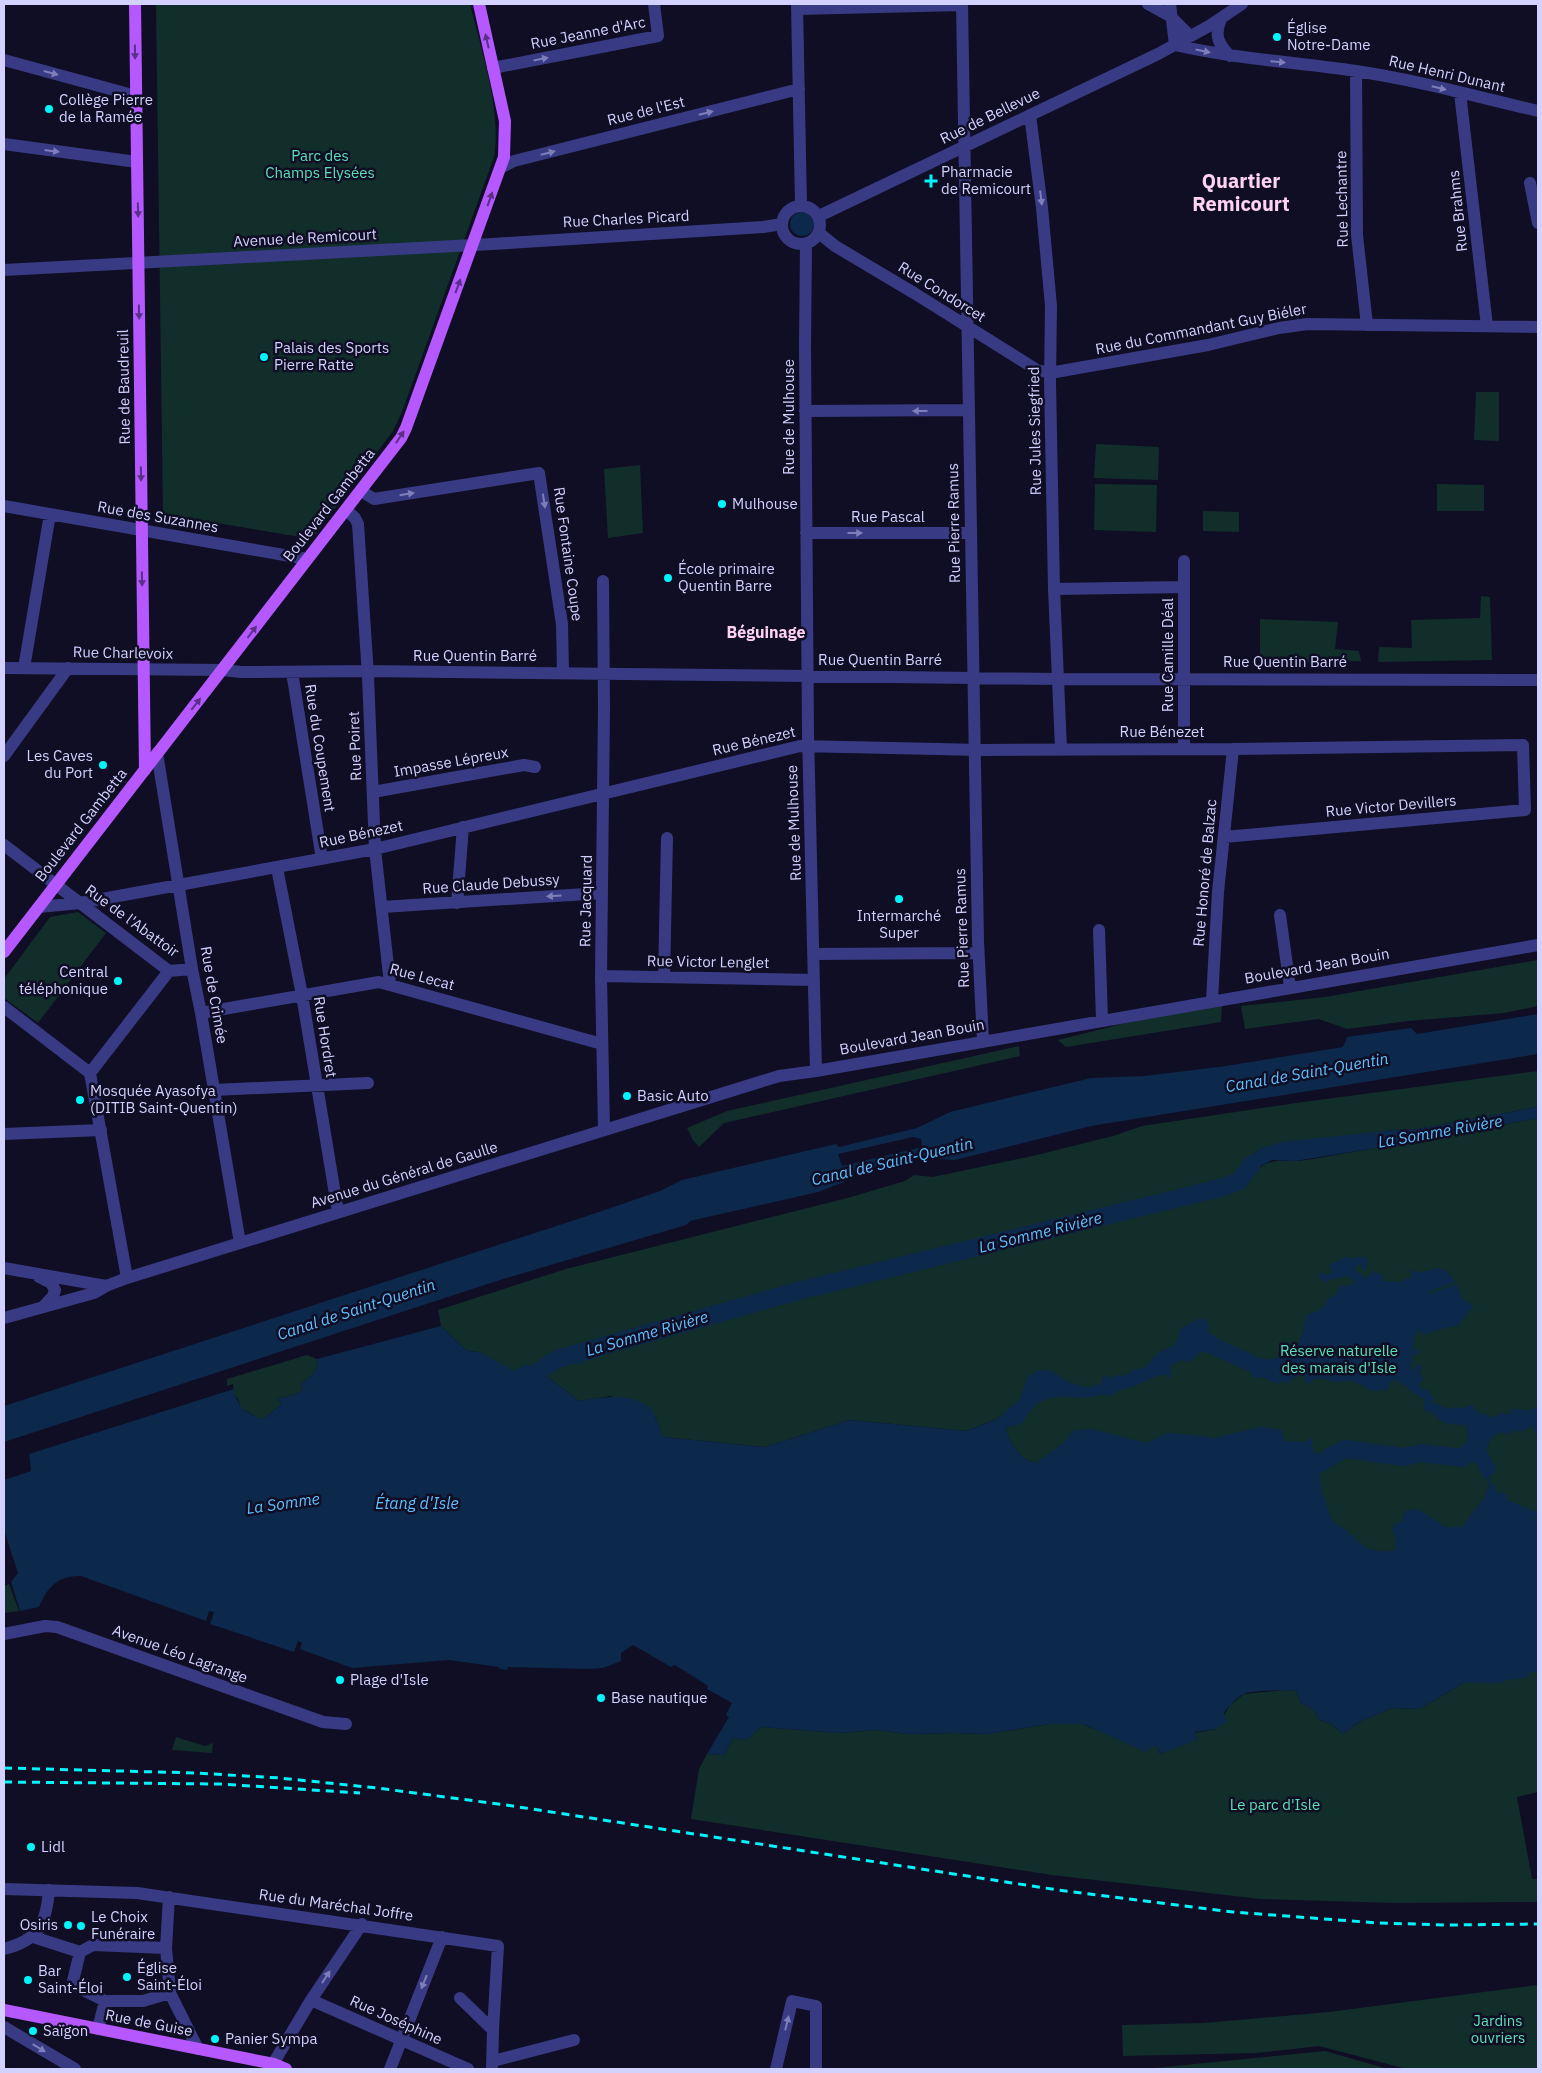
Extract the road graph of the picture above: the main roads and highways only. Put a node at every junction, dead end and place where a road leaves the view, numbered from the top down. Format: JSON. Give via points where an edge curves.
{"nodes":[{"id":1,"x":135,"y":4,"type":"edge"},
{"id":2,"x":479,"y":4,"type":"edge"},
{"id":3,"x":144,"y":720,"type":"junction"},
{"id":4,"x":174,"y":731,"type":"junction"},
{"id":5,"x":145,"y":770,"type":"junction"},
{"id":6,"x":4,"y":952,"type":"edge"},
{"id":7,"x":4,"y":2010,"type":"edge"},
{"id":8,"x":250,"y":2064,"type":"edge"},
{"id":9,"x":272,"y":2067,"type":"edge"},
{"id":10,"x":286,"y":2069,"type":"edge"}],
"edges":[{"from":1,"to":3,"type":"main road","name":"Rue de Baudreuil","one_way":true},
{"from":4,"to":2,"type":"main road","name":"Boulevard Gambetta","one_way":true,"via":[[361,491],[406,428],[502,167],[505,121]]},
{"from":3,"to":4,"type":"main road","via":[[154,738],[162,740]]},
{"from":3,"to":5,"type":"main road","name":"Rue de Baudreuil"},
{"from":4,"to":5,"type":"main road","name":"Boulevard Gambetta"},
{"from":5,"to":6,"type":"main road","name":"Boulevard Gambetta"},
{"from":7,"to":8,"type":"main road","name":"Rue de Guise","via":[[198,2049]]},
{"from":8,"to":9,"type":"main road","name":"Rue de Guise"},
{"from":9,"to":10,"type":"main road","name":"Rue de Guise"}]}
